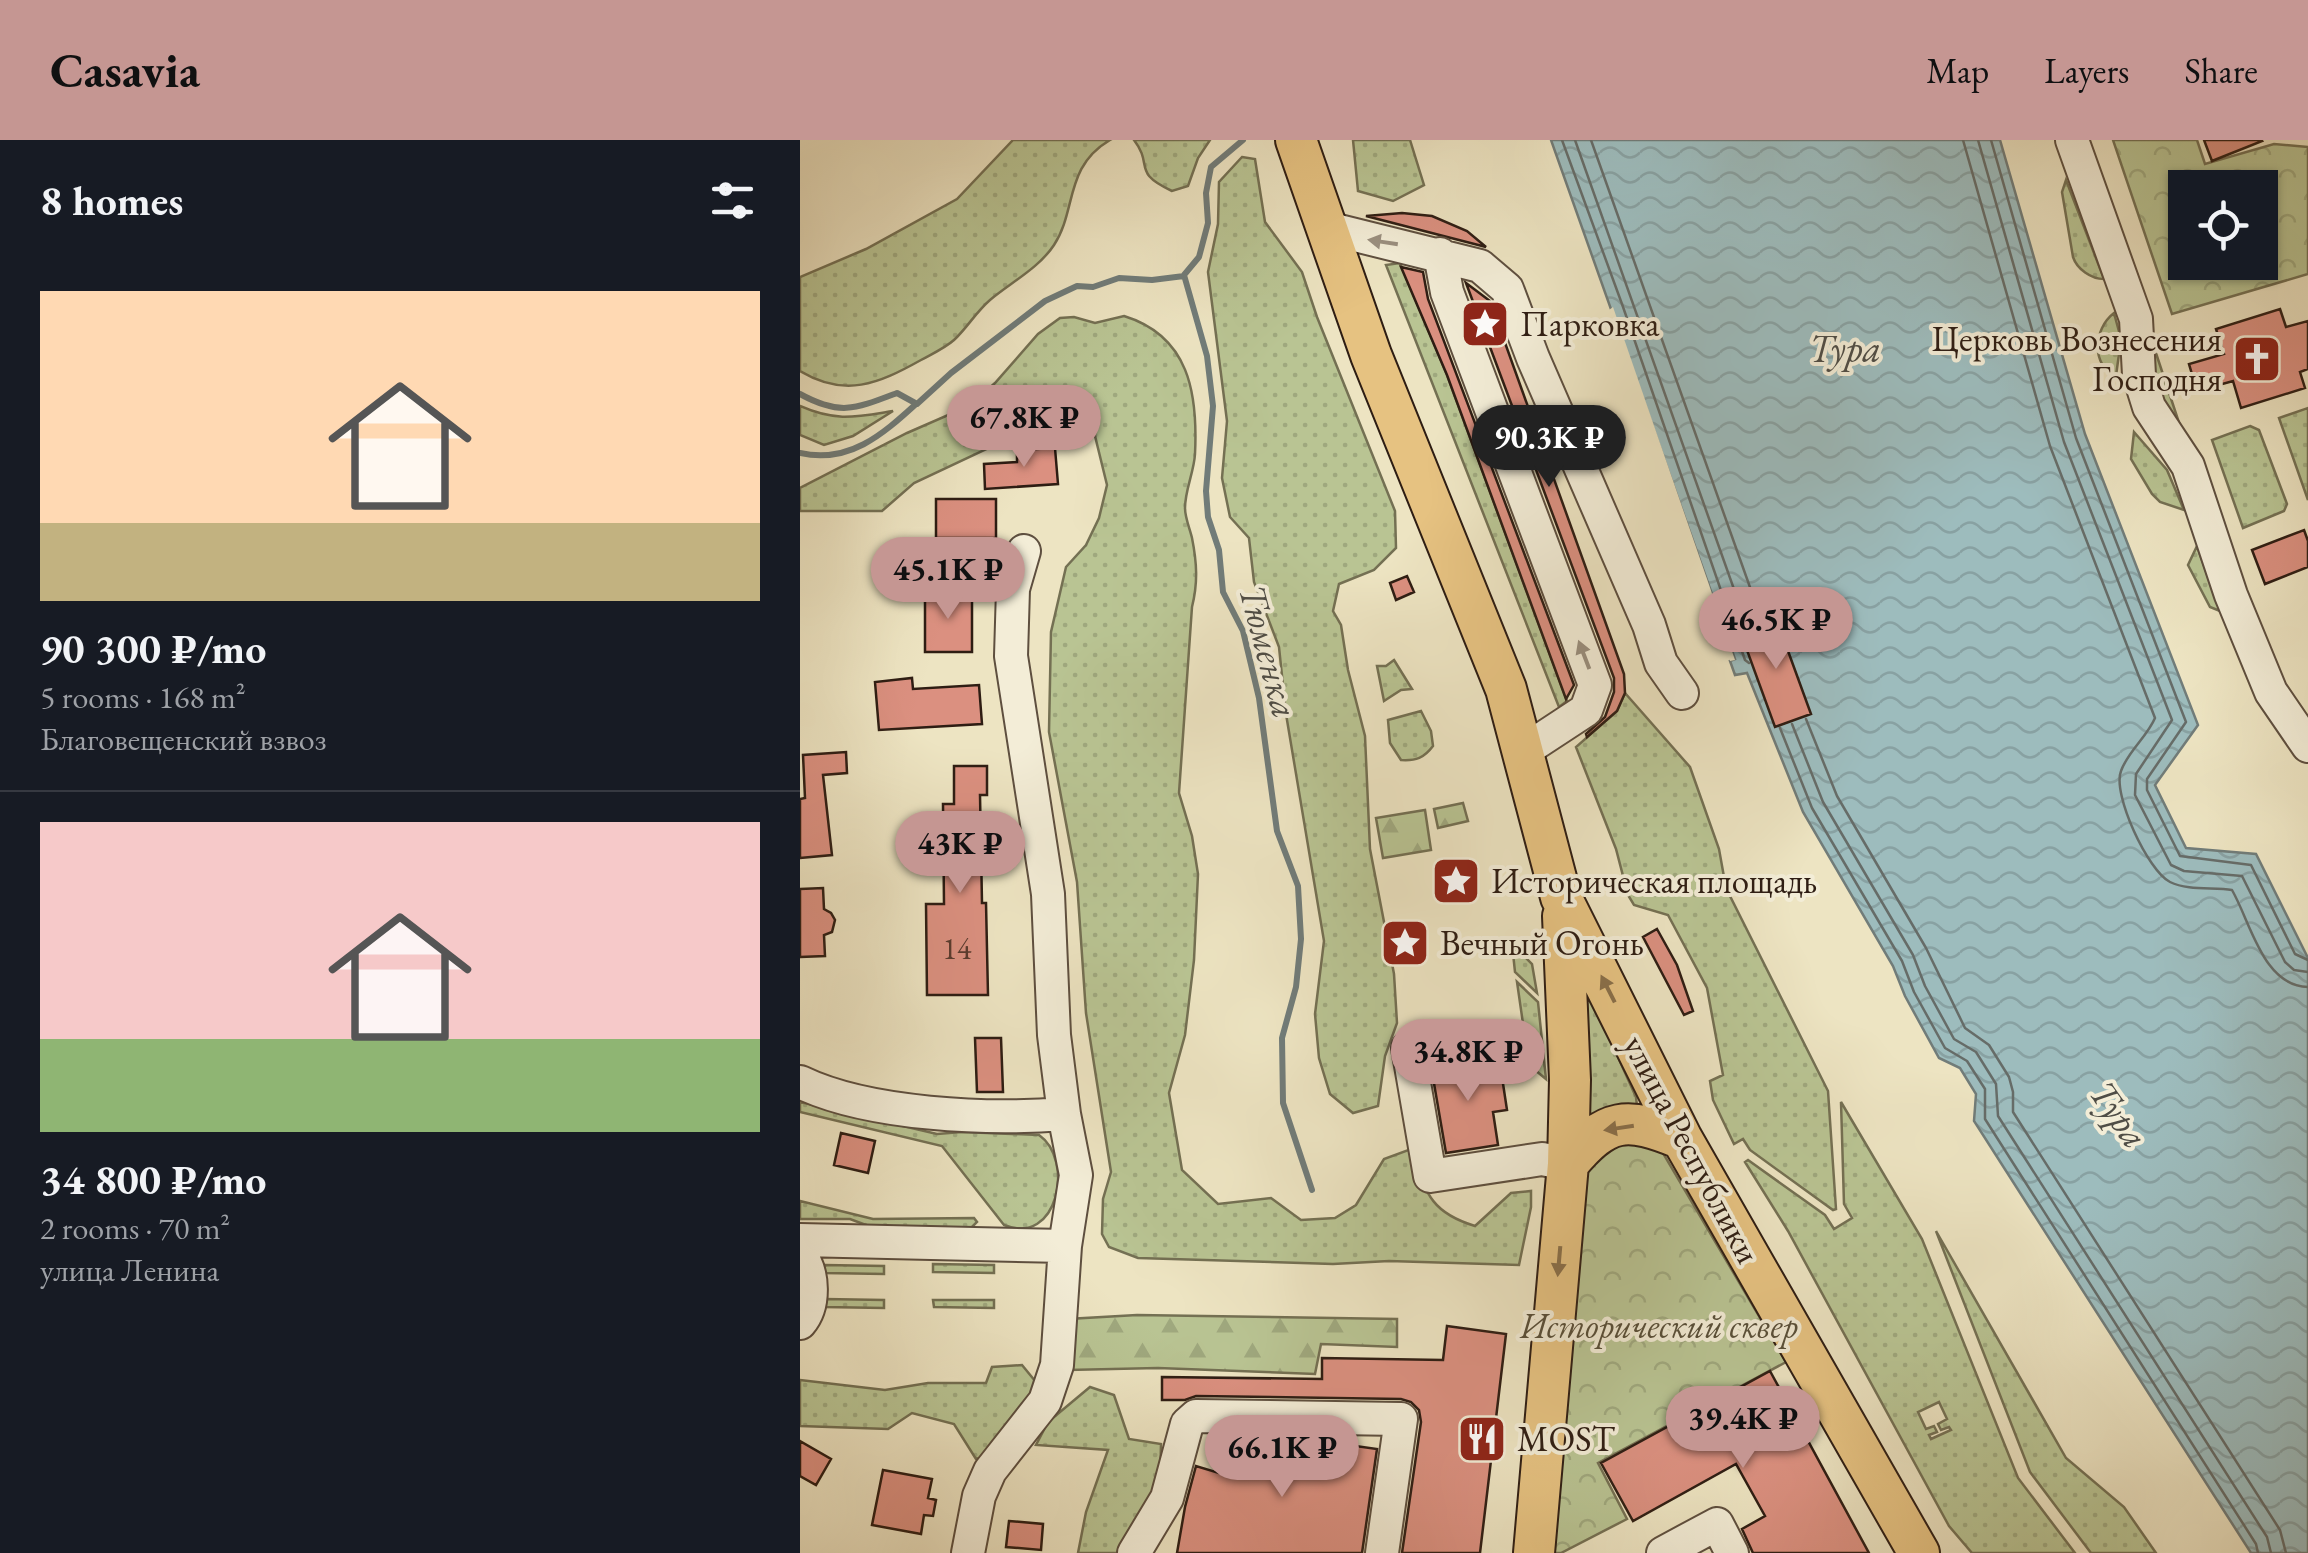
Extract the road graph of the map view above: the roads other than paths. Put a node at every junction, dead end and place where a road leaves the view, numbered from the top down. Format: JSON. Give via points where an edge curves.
{"nodes":[{"id":1,"x":1296,"y":140,"type":"edge"},
{"id":2,"x":2072,"y":140,"type":"edge"},
{"id":3,"x":1328,"y":228,"type":"junction"},
{"id":4,"x":1440,"y":254,"type":"junction"},
{"id":5,"x":1024,"y":551,"type":"dead end"},
{"id":6,"x":1682,"y":694,"type":"dead end"},
{"id":7,"x":2308,"y":746,"type":"edge"},
{"id":8,"x":1524,"y":750,"type":"junction"},
{"id":9,"x":1562,"y":897,"type":"junction"},
{"id":10,"x":1408,"y":1048,"type":"dead end"},
{"id":11,"x":800,"y":1082,"type":"edge"},
{"id":12,"x":1064,"y":1114,"type":"junction"},
{"id":13,"x":1682,"y":1139,"type":"junction"},
{"id":14,"x":1568,"y":1164,"type":"junction"},
{"id":15,"x":800,"y":1240,"type":"edge"},
{"id":16,"x":1065,"y":1246,"type":"junction"},
{"id":17,"x":800,"y":1255,"type":"edge"},
{"id":18,"x":800,"y":1323,"type":"edge"},
{"id":19,"x":968,"y":1553,"type":"edge"},
{"id":20,"x":1134,"y":1553,"type":"edge"},
{"id":21,"x":1382,"y":1553,"type":"edge"},
{"id":22,"x":1534,"y":1553,"type":"edge"},
{"id":23,"x":1663,"y":1553,"type":"edge"},
{"id":24,"x":1732,"y":1553,"type":"edge"},
{"id":25,"x":1919,"y":1553,"type":"edge"}],
"edges":[{"from":1,"to":3,"type":"main road"},
{"from":2,"to":7,"type":"street","via":[[2136,318],[2139,374],[2149,407],[2188,466],[2271,692]]},
{"from":4,"to":3,"type":"street","one_way":true},
{"from":3,"to":8,"type":"main road"},
{"from":4,"to":6,"type":"street","via":[[1480,266],[1508,288],[1662,663]]},
{"from":8,"to":4,"type":"street","one_way":true,"via":[[1586,710],[1595,685],[1447,292]]},
{"from":5,"to":12,"type":"street","via":[[1014,589],[1011,656],[1048,894]]},
{"from":8,"to":9,"type":"main road"},
{"from":13,"to":9,"type":"main road","name":"улица Республики","one_way":true},
{"from":9,"to":14,"type":"main road"},
{"from":10,"to":14,"type":"street","via":[[1430,1176],[1542,1159]]},
{"from":11,"to":12,"type":"street","via":[[879,1105],[1006,1119]]},
{"from":12,"to":16,"type":"street","via":[[1076,1175]]},
{"from":13,"to":14,"type":"main road","one_way":true,"via":[[1618,1125],[1596,1132]]},
{"from":13,"to":25,"type":"main road","name":"улица Республики"},
{"from":14,"to":22,"type":"main road","one_way":true},
{"from":15,"to":16,"type":"street"},
{"from":16,"to":19,"type":"street","via":[[1058,1365],[1045,1401],[990,1471]]},
{"from":17,"to":18,"type":"street","via":[[811,1285]]},
{"from":20,"to":21,"type":"street","via":[[1167,1498],[1196,1416],[1402,1419]]},
{"from":23,"to":24,"type":"street","via":[[1717,1524]]}]}
